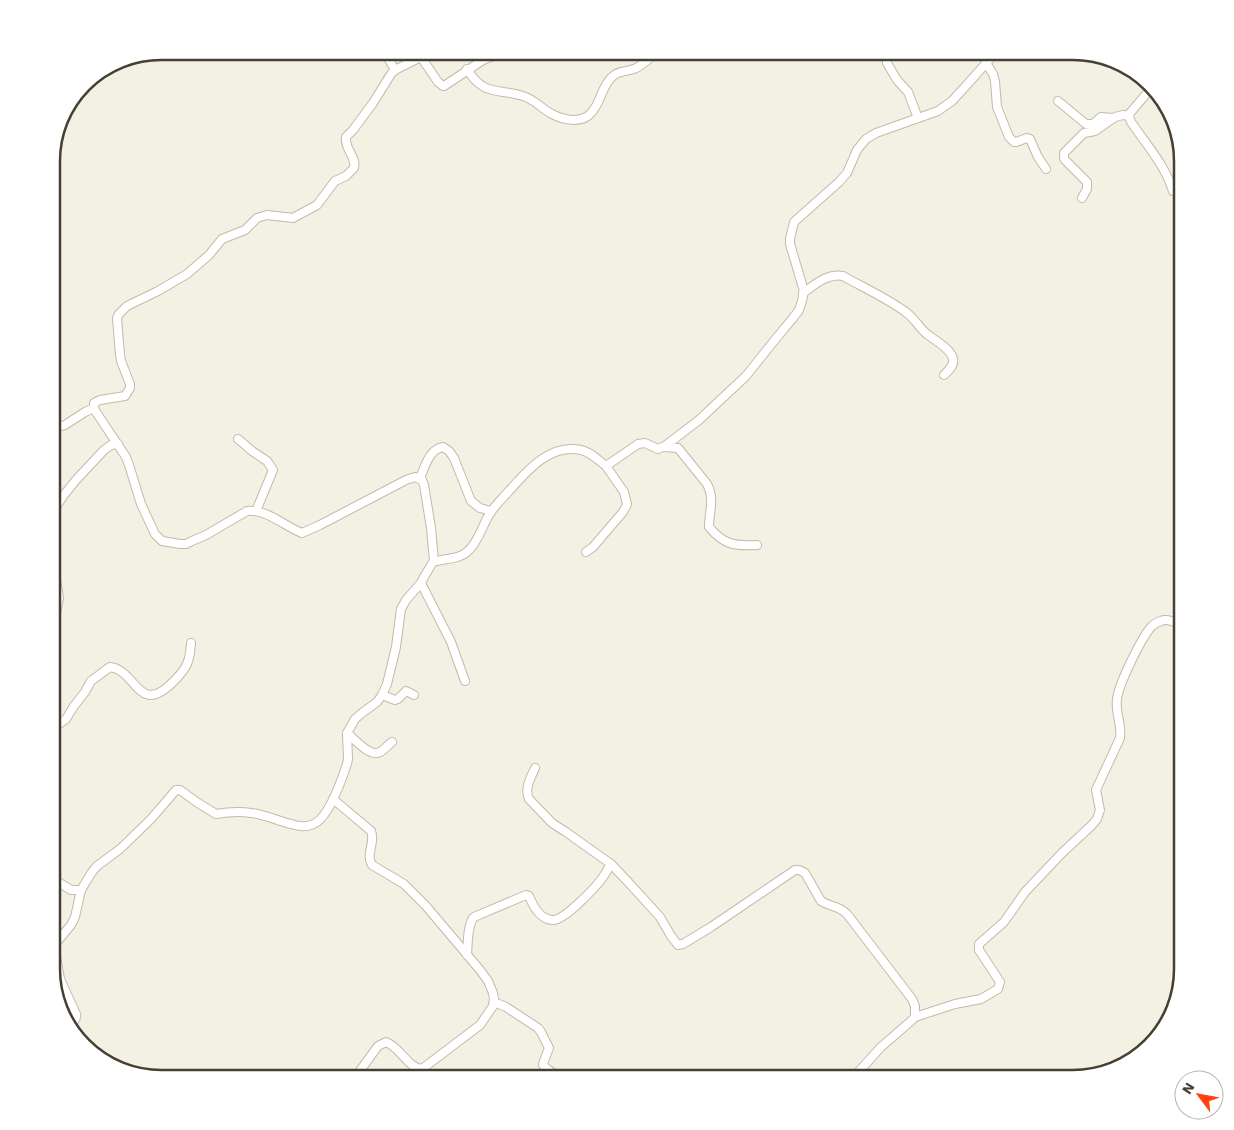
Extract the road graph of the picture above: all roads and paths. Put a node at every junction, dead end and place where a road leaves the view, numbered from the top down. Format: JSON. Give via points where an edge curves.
{"nodes":[{"id":1,"x":389,"y":60,"type":"edge"},
{"id":2,"x":415,"y":60,"type":"edge"},
{"id":3,"x":423,"y":60,"type":"edge"},
{"id":4,"x":483,"y":60,"type":"edge"},
{"id":5,"x":648,"y":60,"type":"edge"},
{"id":6,"x":887,"y":60,"type":"edge"},
{"id":7,"x":989,"y":60,"type":"edge"},
{"id":8,"x":986,"y":63,"type":"junction"},
{"id":9,"x":468,"y":69,"type":"junction"},
{"id":10,"x":395,"y":70,"type":"junction"},
{"id":11,"x":1147,"y":93,"type":"edge"},
{"id":12,"x":1058,"y":101,"type":"dead end"},
{"id":13,"x":1129,"y":116,"type":"junction"},
{"id":14,"x":918,"y":118,"type":"junction"},
{"id":15,"x":1113,"y":118,"type":"junction"},
{"id":16,"x":1046,"y":169,"type":"dead end"},
{"id":17,"x":1173,"y":191,"type":"dead end"},
{"id":18,"x":1082,"y":198,"type":"dead end"},
{"id":19,"x":803,"y":293,"type":"junction"},
{"id":20,"x":944,"y":374,"type":"dead end"},
{"id":21,"x":94,"y":408,"type":"junction"},
{"id":22,"x":60,"y":427,"type":"edge"},
{"id":23,"x":238,"y":439,"type":"dead end"},
{"id":24,"x":118,"y":444,"type":"junction"},
{"id":25,"x":664,"y":447,"type":"junction"},
{"id":26,"x":606,"y":466,"type":"junction"},
{"id":27,"x":420,"y":478,"type":"junction"},
{"id":28,"x":60,"y":501,"type":"edge"},
{"id":29,"x":256,"y":511,"type":"junction"},
{"id":30,"x":491,"y":511,"type":"junction"},
{"id":31,"x":757,"y":545,"type":"dead end"},
{"id":32,"x":586,"y":552,"type":"dead end"},
{"id":33,"x":434,"y":561,"type":"junction"},
{"id":34,"x":421,"y":583,"type":"junction"},
{"id":35,"x":1174,"y":623,"type":"edge"},
{"id":36,"x":191,"y":643,"type":"dead end"},
{"id":37,"x":465,"y":681,"type":"dead end"},
{"id":38,"x":382,"y":695,"type":"junction"},
{"id":39,"x":414,"y":695,"type":"dead end"},
{"id":40,"x":60,"y":723,"type":"edge"},
{"id":41,"x":347,"y":733,"type":"junction"},
{"id":42,"x":392,"y":742,"type":"dead end"},
{"id":43,"x":535,"y":768,"type":"dead end"},
{"id":44,"x":333,"y":799,"type":"junction"},
{"id":45,"x":611,"y":864,"type":"junction"},
{"id":46,"x":60,"y":883,"type":"edge"},
{"id":47,"x":81,"y":890,"type":"junction"},
{"id":48,"x":60,"y":937,"type":"edge"},
{"id":49,"x":467,"y":955,"type":"junction"},
{"id":50,"x":61,"y":981,"type":"edge"},
{"id":51,"x":494,"y":1002,"type":"junction"},
{"id":52,"x":915,"y":1016,"type":"junction"},
{"id":53,"x":74,"y":1020,"type":"edge"},
{"id":54,"x":361,"y":1070,"type":"edge"},
{"id":55,"x":549,"y":1070,"type":"edge"},
{"id":56,"x":860,"y":1070,"type":"edge"}],
"edges":[{"from":1,"to":10,"type":"street"},
{"from":2,"to":10,"type":"street"},
{"from":3,"to":9,"type":"street","via":[[443,86]]},
{"from":4,"to":9,"type":"street"},
{"from":5,"to":9,"type":"street","via":[[637,68],[613,75],[591,113],[577,120],[551,114],[524,96],[487,88],[479,84]]},
{"from":6,"to":14,"type":"street","via":[[897,80],[908,92]]},
{"from":7,"to":8,"type":"street"},
{"from":8,"to":14,"type":"street","via":[[952,101],[934,113]]},
{"from":8,"to":16,"type":"street","via":[[993,74],[997,107],[1009,137],[1014,142],[1030,139]]},
{"from":10,"to":21,"type":"street","via":[[346,137],[354,168],[335,181],[316,205],[293,218],[267,215],[257,218],[246,230],[222,239],[187,274],[122,311],[117,318],[120,355],[130,388],[125,396],[100,400],[94,403]]},
{"from":11,"to":13,"type":"street"},
{"from":12,"to":15,"type":"street","via":[[1086,124],[1093,124],[1100,117]]},
{"from":13,"to":15,"type":"street"},
{"from":13,"to":17,"type":"street","via":[[1165,171]]},
{"from":14,"to":19,"type":"street","via":[[866,139],[847,173],[794,222],[790,248]]},
{"from":15,"to":18,"type":"street","via":[[1095,131],[1084,133],[1064,153],[1065,160],[1087,182]]},
{"from":19,"to":20,"type":"street","via":[[825,277],[837,275],[895,305],[948,350],[954,361]]},
{"from":19,"to":25,"type":"street","via":[[793,318],[746,376]]},
{"from":21,"to":22,"type":"street"},
{"from":21,"to":24,"type":"street"},
{"from":23,"to":29,"type":"street","via":[[267,461],[272,469]]},
{"from":24,"to":28,"type":"street","via":[[104,450]]},
{"from":24,"to":29,"type":"street","via":[[130,464],[141,504],[155,534],[162,541],[186,544],[247,511]]},
{"from":25,"to":26,"type":"street","via":[[658,449],[645,443],[638,444]]},
{"from":25,"to":31,"type":"street","via":[[678,448],[710,489],[709,527],[722,540],[732,544]]},
{"from":26,"to":30,"type":"street","via":[[584,451],[562,450],[530,468]]},
{"from":26,"to":32,"type":"street","via":[[624,492],[627,504],[624,512]]},
{"from":27,"to":29,"type":"street","via":[[406,480],[302,533]]},
{"from":27,"to":30,"type":"street","via":[[433,452],[443,447],[454,458],[471,501]]},
{"from":27,"to":33,"type":"street","via":[[426,495]]},
{"from":30,"to":33,"type":"street","via":[[477,540],[467,552]]},
{"from":33,"to":34,"type":"street"},
{"from":34,"to":37,"type":"street","via":[[451,642]]},
{"from":34,"to":38,"type":"street","via":[[401,609],[394,657]]},
{"from":35,"to":52,"type":"street","via":[[1163,620],[1153,625],[1144,636],[1121,686],[1116,701],[1120,738],[1096,790],[1100,810],[1097,819],[1025,892],[1004,922],[978,944],[1000,982],[998,989],[981,999]]},
{"from":36,"to":40,"type":"street","via":[[188,664],[159,694],[150,696],[118,669],[110,667],[92,682]]},
{"from":38,"to":39,"type":"street","via":[[395,700],[406,691]]},
{"from":38,"to":41,"type":"street","via":[[355,720]]},
{"from":41,"to":42,"type":"street","via":[[371,753],[380,752]]},
{"from":41,"to":44,"type":"street","via":[[348,760]]},
{"from":43,"to":45,"type":"street","via":[[527,796],[552,823]]},
{"from":44,"to":47,"type":"street","via":[[318,821],[302,826],[250,812],[216,814],[176,790],[120,849],[97,866]]},
{"from":44,"to":49,"type":"street","via":[[371,830],[373,841],[369,860],[372,865],[404,884]]},
{"from":45,"to":49,"type":"street","via":[[591,891],[555,921],[538,913],[526,895],[474,917]]},
{"from":45,"to":52,"type":"street","via":[[660,917],[678,945],[711,927],[796,870],[802,871],[820,901],[839,907],[847,914],[912,999]]},
{"from":46,"to":47,"type":"street","via":[[71,890]]},
{"from":47,"to":48,"type":"street","via":[[75,917]]},
{"from":49,"to":51,"type":"street","via":[[488,981]]},
{"from":50,"to":53,"type":"street","via":[[76,1014]]},
{"from":51,"to":54,"type":"street","via":[[476,1030],[422,1069],[416,1068],[393,1044],[386,1042],[378,1046]]},
{"from":51,"to":55,"type":"street","via":[[538,1028],[549,1048],[543,1065]]},
{"from":52,"to":56,"type":"street"}]}
